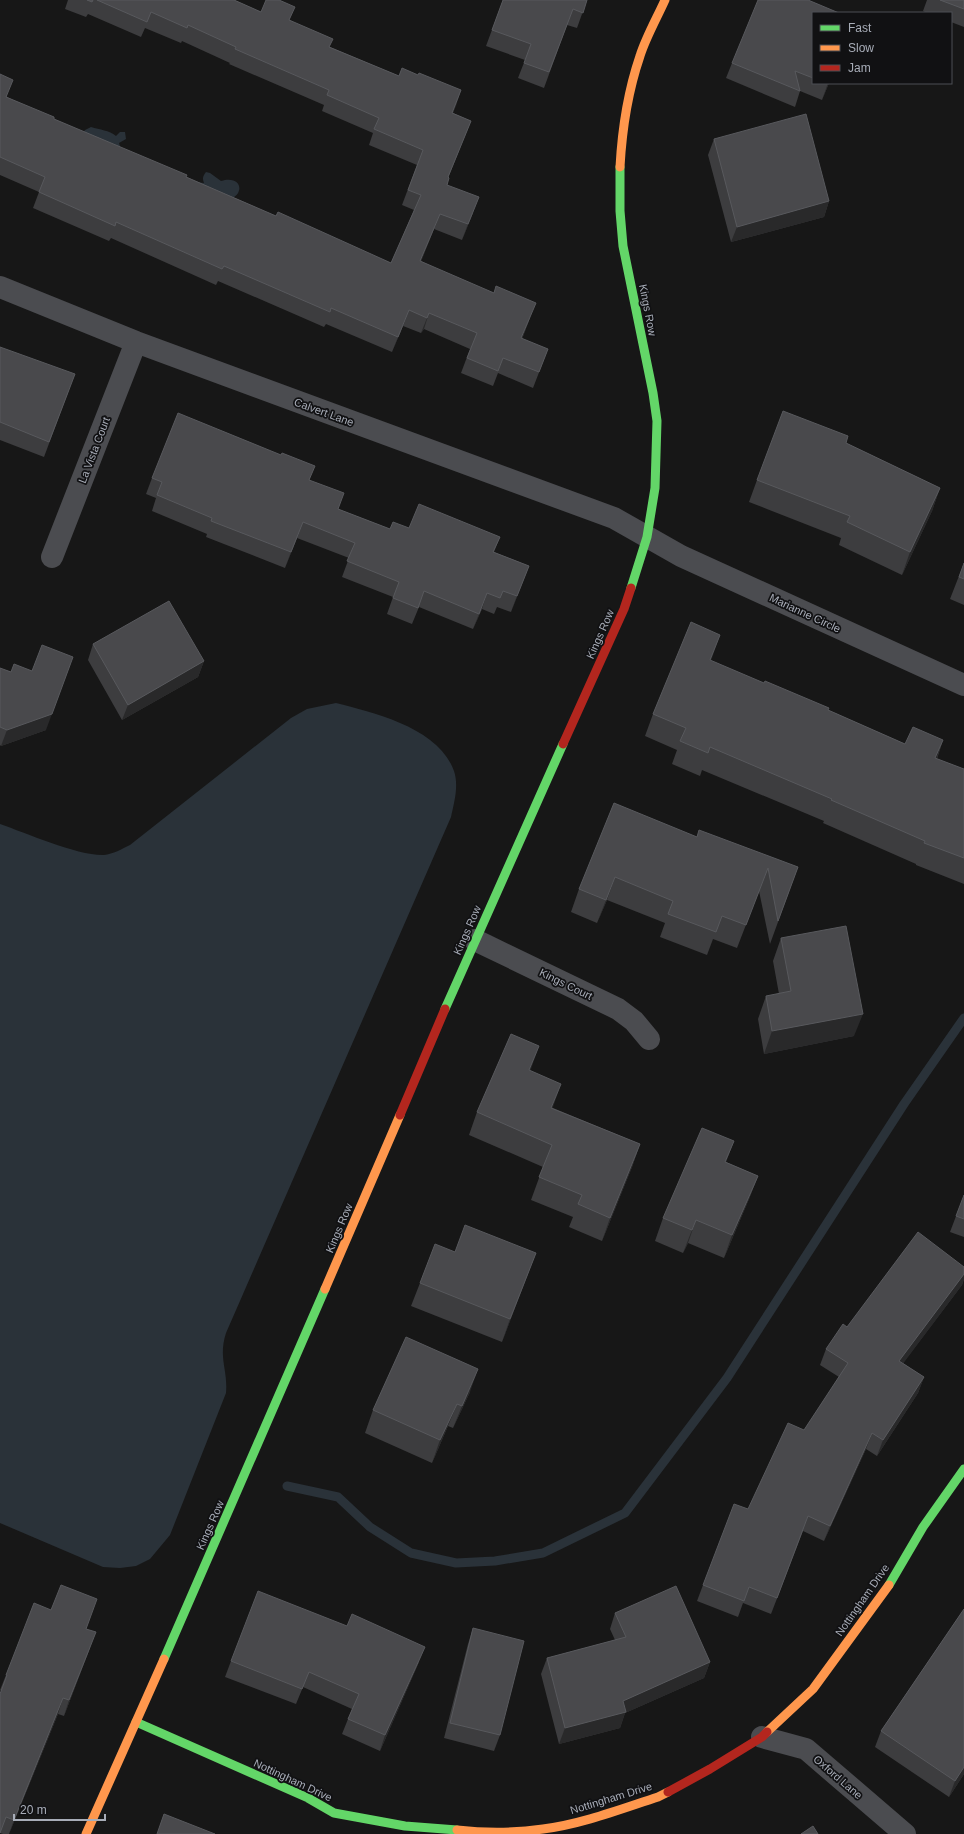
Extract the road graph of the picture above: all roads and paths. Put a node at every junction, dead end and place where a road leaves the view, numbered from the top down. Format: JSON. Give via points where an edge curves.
{"nodes":[{"id":1,"x":665,"y":0,"type":"edge"},
{"id":2,"x":0,"y":287,"type":"edge"},
{"id":3,"x":136,"y":342,"type":"junction"},
{"id":4,"x":648,"y":537,"type":"junction"},
{"id":5,"x":52,"y":557,"type":"dead end"},
{"id":6,"x":964,"y":685,"type":"edge"},
{"id":7,"x":475,"y":940,"type":"junction"},
{"id":8,"x":649,"y":1039,"type":"dead end"},
{"id":9,"x":964,"y":1469,"type":"edge"},
{"id":10,"x":136,"y":1722,"type":"junction"},
{"id":11,"x":762,"y":1737,"type":"junction"},
{"id":12,"x":478,"y":1833,"type":"edge"},
{"id":13,"x":86,"y":1834,"type":"edge"},
{"id":14,"x":905,"y":1834,"type":"edge"}],
"edges":[{"from":1,"to":4,"type":"street","name":"Kings Row","via":[[640,55],[632,83],[622,140],[619,179],[623,246],[657,421],[655,488]]},
{"from":2,"to":3,"type":"street","name":"Calvert Lane"},
{"from":3,"to":4,"type":"street","name":"Calvert Lane","via":[[614,518]]},
{"from":3,"to":5,"type":"street","name":"La Vista Court"},
{"from":4,"to":6,"type":"street","name":"Marianne Circle","via":[[681,556]]},
{"from":4,"to":7,"type":"street","name":"Kings Row","via":[[624,610]]},
{"from":7,"to":8,"type":"street","name":"Kings Court","via":[[618,1009],[634,1021]]},
{"from":7,"to":10,"type":"street","name":"Kings Row"},
{"from":9,"to":11,"type":"street","name":"Nottingham Drive","via":[[923,1527],[893,1579],[813,1689]]},
{"from":10,"to":12,"type":"street","name":"Nottingham Drive","via":[[308,1798],[334,1813],[405,1826]]},
{"from":10,"to":13,"type":"street","name":"Kings Row"},
{"from":11,"to":12,"type":"street","name":"Nottingham Drive","via":[[658,1797],[544,1830]]},
{"from":11,"to":14,"type":"street","name":"Oxford Lane","via":[[806,1749]]}]}
